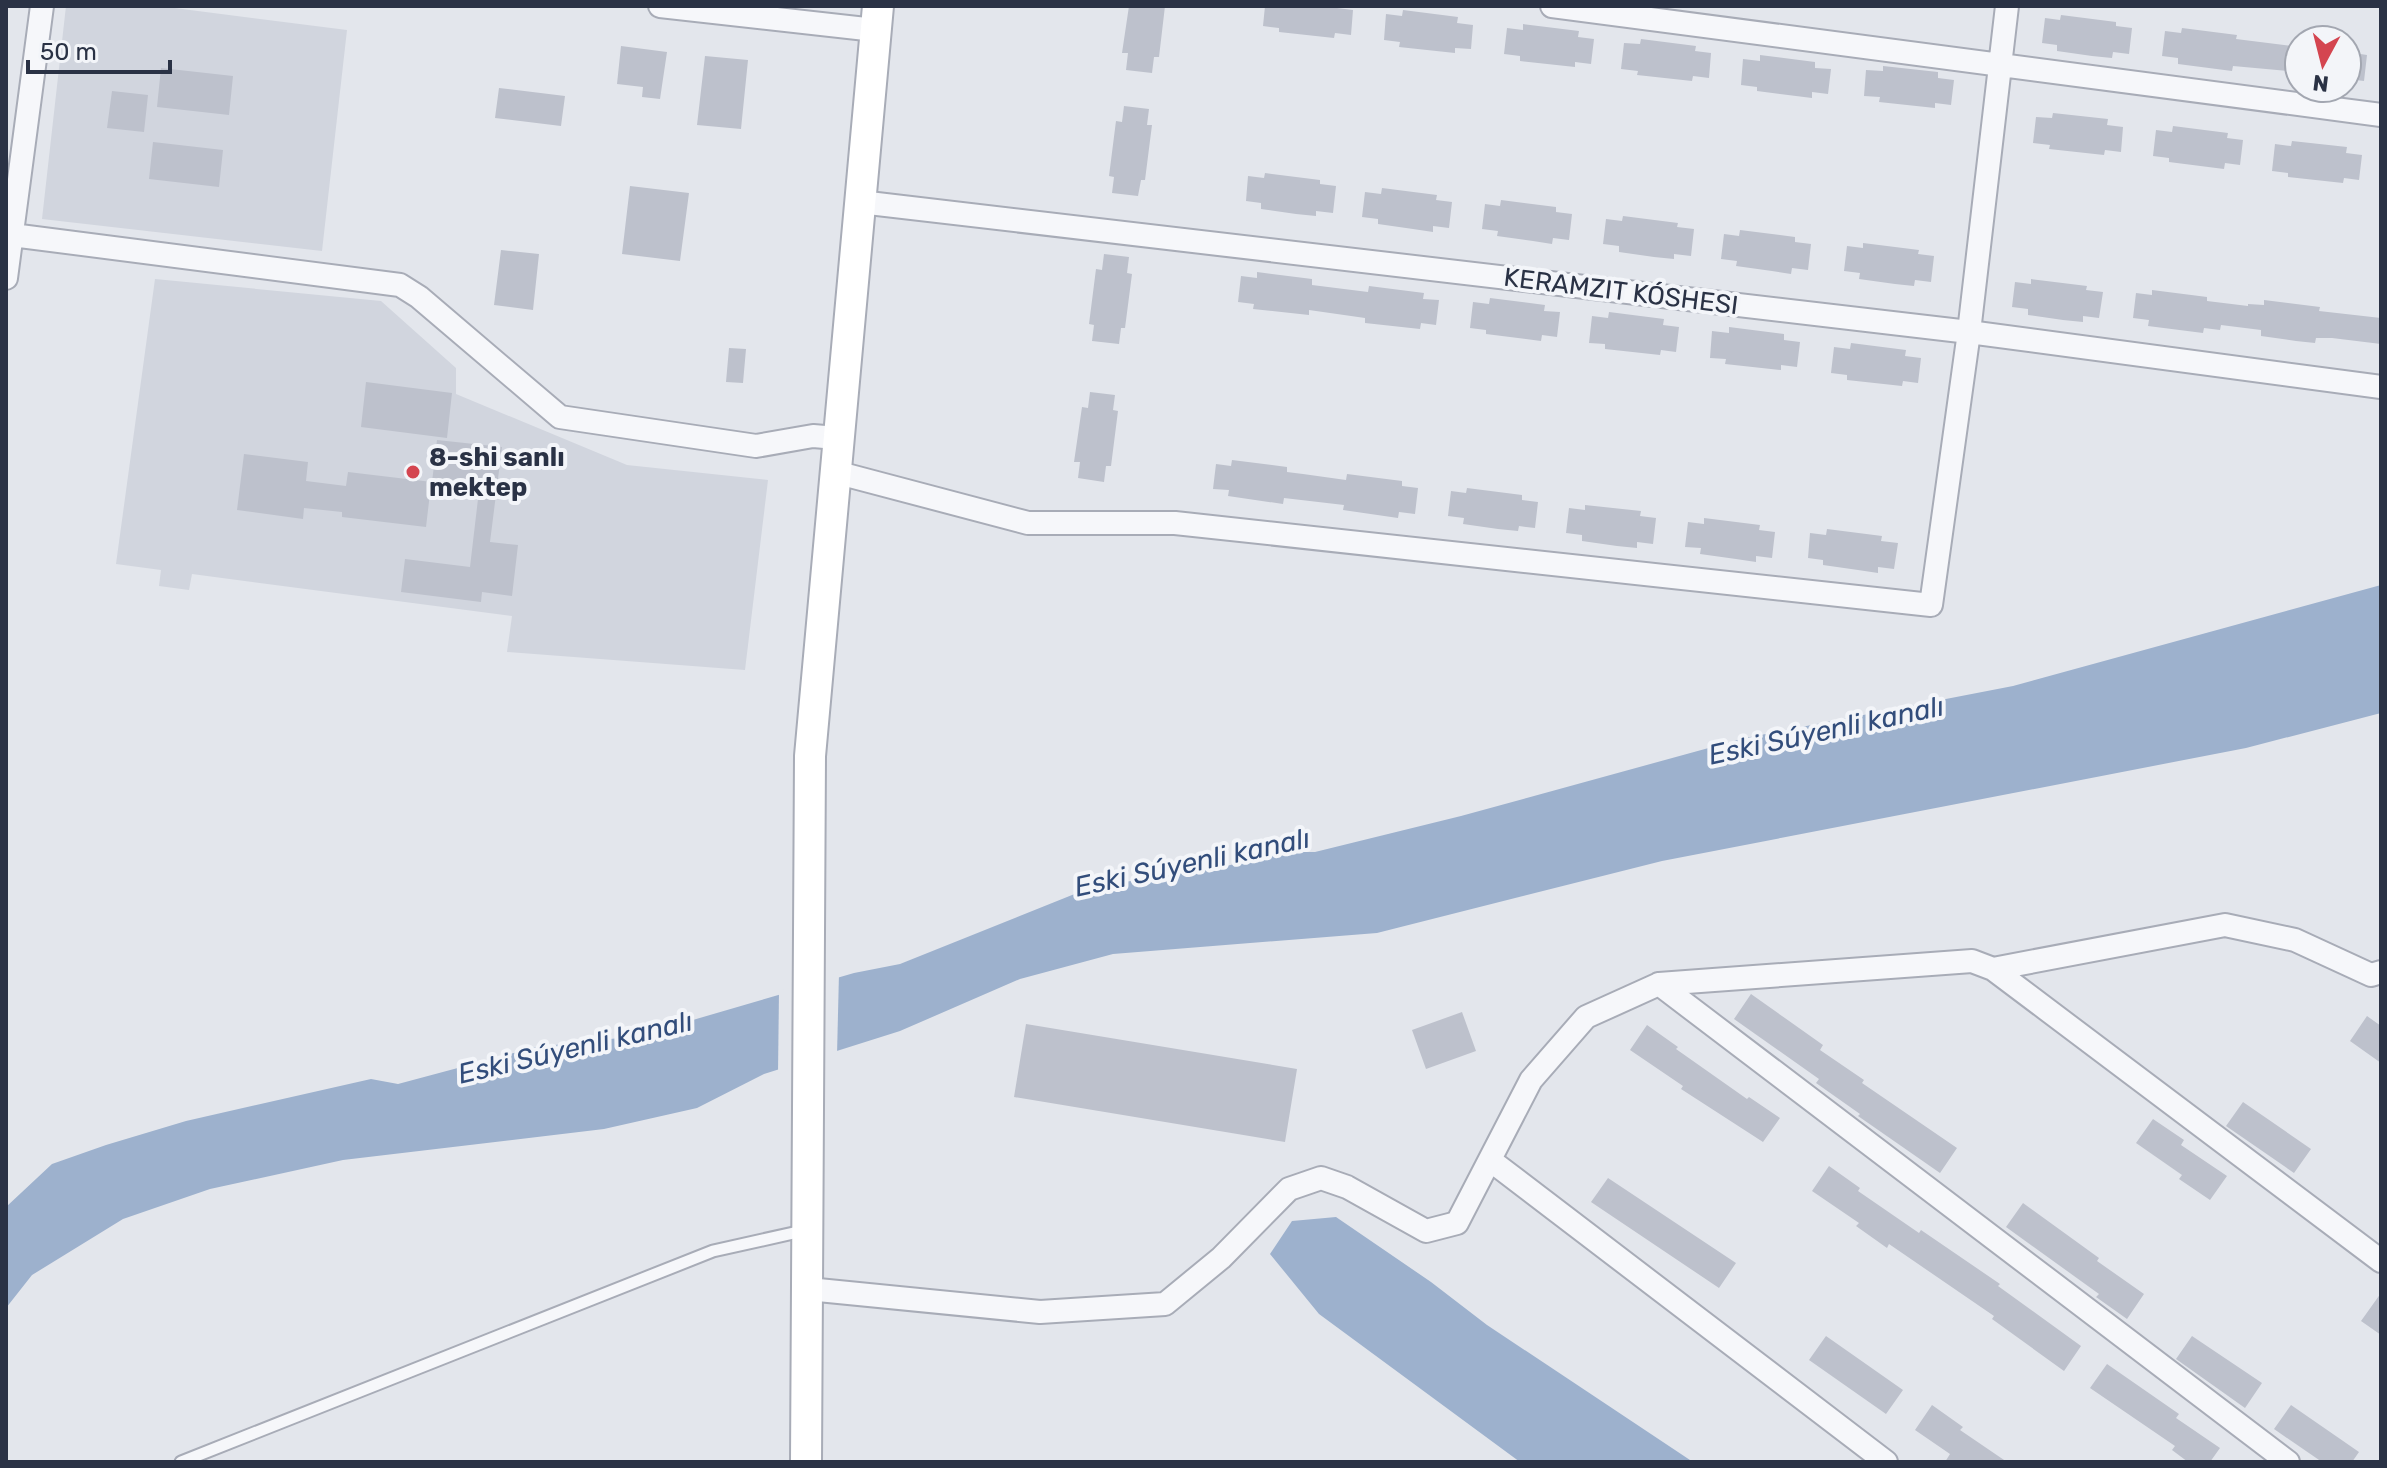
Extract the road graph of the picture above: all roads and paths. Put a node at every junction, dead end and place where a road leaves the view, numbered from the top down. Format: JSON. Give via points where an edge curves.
{"nodes":[{"id":1,"x":42,"y":6,"type":"edge"},
{"id":2,"x":660,"y":6,"type":"edge"},
{"id":3,"x":1552,"y":6,"type":"edge"},
{"id":4,"x":2007,"y":6,"type":"edge"},
{"id":5,"x":876,"y":18,"type":"edge"},
{"id":6,"x":1999,"y":63,"type":"junction"},
{"id":7,"x":2381,"y":115,"type":"edge"},
{"id":8,"x":11,"y":202,"type":"edge"},
{"id":9,"x":860,"y":202,"type":"junction"},
{"id":10,"x":12,"y":235,"type":"junction"},
{"id":11,"x":6,"y":278,"type":"edge"},
{"id":12,"x":1969,"y":332,"type":"junction"},
{"id":13,"x":2381,"y":387,"type":"edge"},
{"id":14,"x":837,"y":438,"type":"junction"},
{"id":15,"x":835,"y":472,"type":"junction"},
{"id":16,"x":1993,"y":969,"type":"junction"},
{"id":17,"x":2378,"y":977,"type":"edge"},
{"id":18,"x":1659,"y":984,"type":"junction"},
{"id":19,"x":1490,"y":1160,"type":"junction"},
{"id":20,"x":807,"y":1230,"type":"junction"},
{"id":21,"x":2381,"y":1261,"type":"edge"},
{"id":22,"x":808,"y":1289,"type":"junction"},
{"id":23,"x":181,"y":1462,"type":"edge"},
{"id":24,"x":806,"y":1462,"type":"edge"},
{"id":25,"x":1886,"y":1462,"type":"edge"},
{"id":26,"x":2288,"y":1462,"type":"edge"}],
"edges":[{"from":1,"to":8,"type":"street"},
{"from":2,"to":5,"type":"street"},
{"from":3,"to":6,"type":"street"},
{"from":4,"to":6,"type":"street"},
{"from":5,"to":9,"type":"street"},
{"from":6,"to":7,"type":"street"},
{"from":6,"to":12,"type":"street"},
{"from":8,"to":10,"type":"street"},
{"from":9,"to":12,"type":"street","name":"KERAMZIT KÓSHESI"},
{"from":9,"to":14,"type":"street"},
{"from":10,"to":11,"type":"street"},
{"from":10,"to":14,"type":"street","via":[[400,285],[560,417],[756,446],[813,436]]},
{"from":12,"to":13,"type":"street","name":"KERAMZIT KÓSHESI"},
{"from":12,"to":15,"type":"street","via":[[1931,605],[1175,523],[1028,523]]},
{"from":14,"to":15,"type":"street"},
{"from":15,"to":20,"type":"street","via":[[810,756]]},
{"from":16,"to":17,"type":"street","via":[[2225,925],[2295,940]]},
{"from":16,"to":18,"type":"street","via":[[1972,961]]},
{"from":16,"to":21,"type":"street"},
{"from":18,"to":19,"type":"street","via":[[1586,1017],[1531,1080]]},
{"from":18,"to":26,"type":"street"},
{"from":19,"to":22,"type":"street","via":[[1457,1223],[1426,1231],[1321,1178],[1289,1189],[1221,1258],[1165,1304],[1040,1312]]},
{"from":19,"to":25,"type":"street"},
{"from":20,"to":22,"type":"street"},
{"from":20,"to":23,"type":"lane","via":[[713,1251]]},
{"from":22,"to":24,"type":"street"}]}
